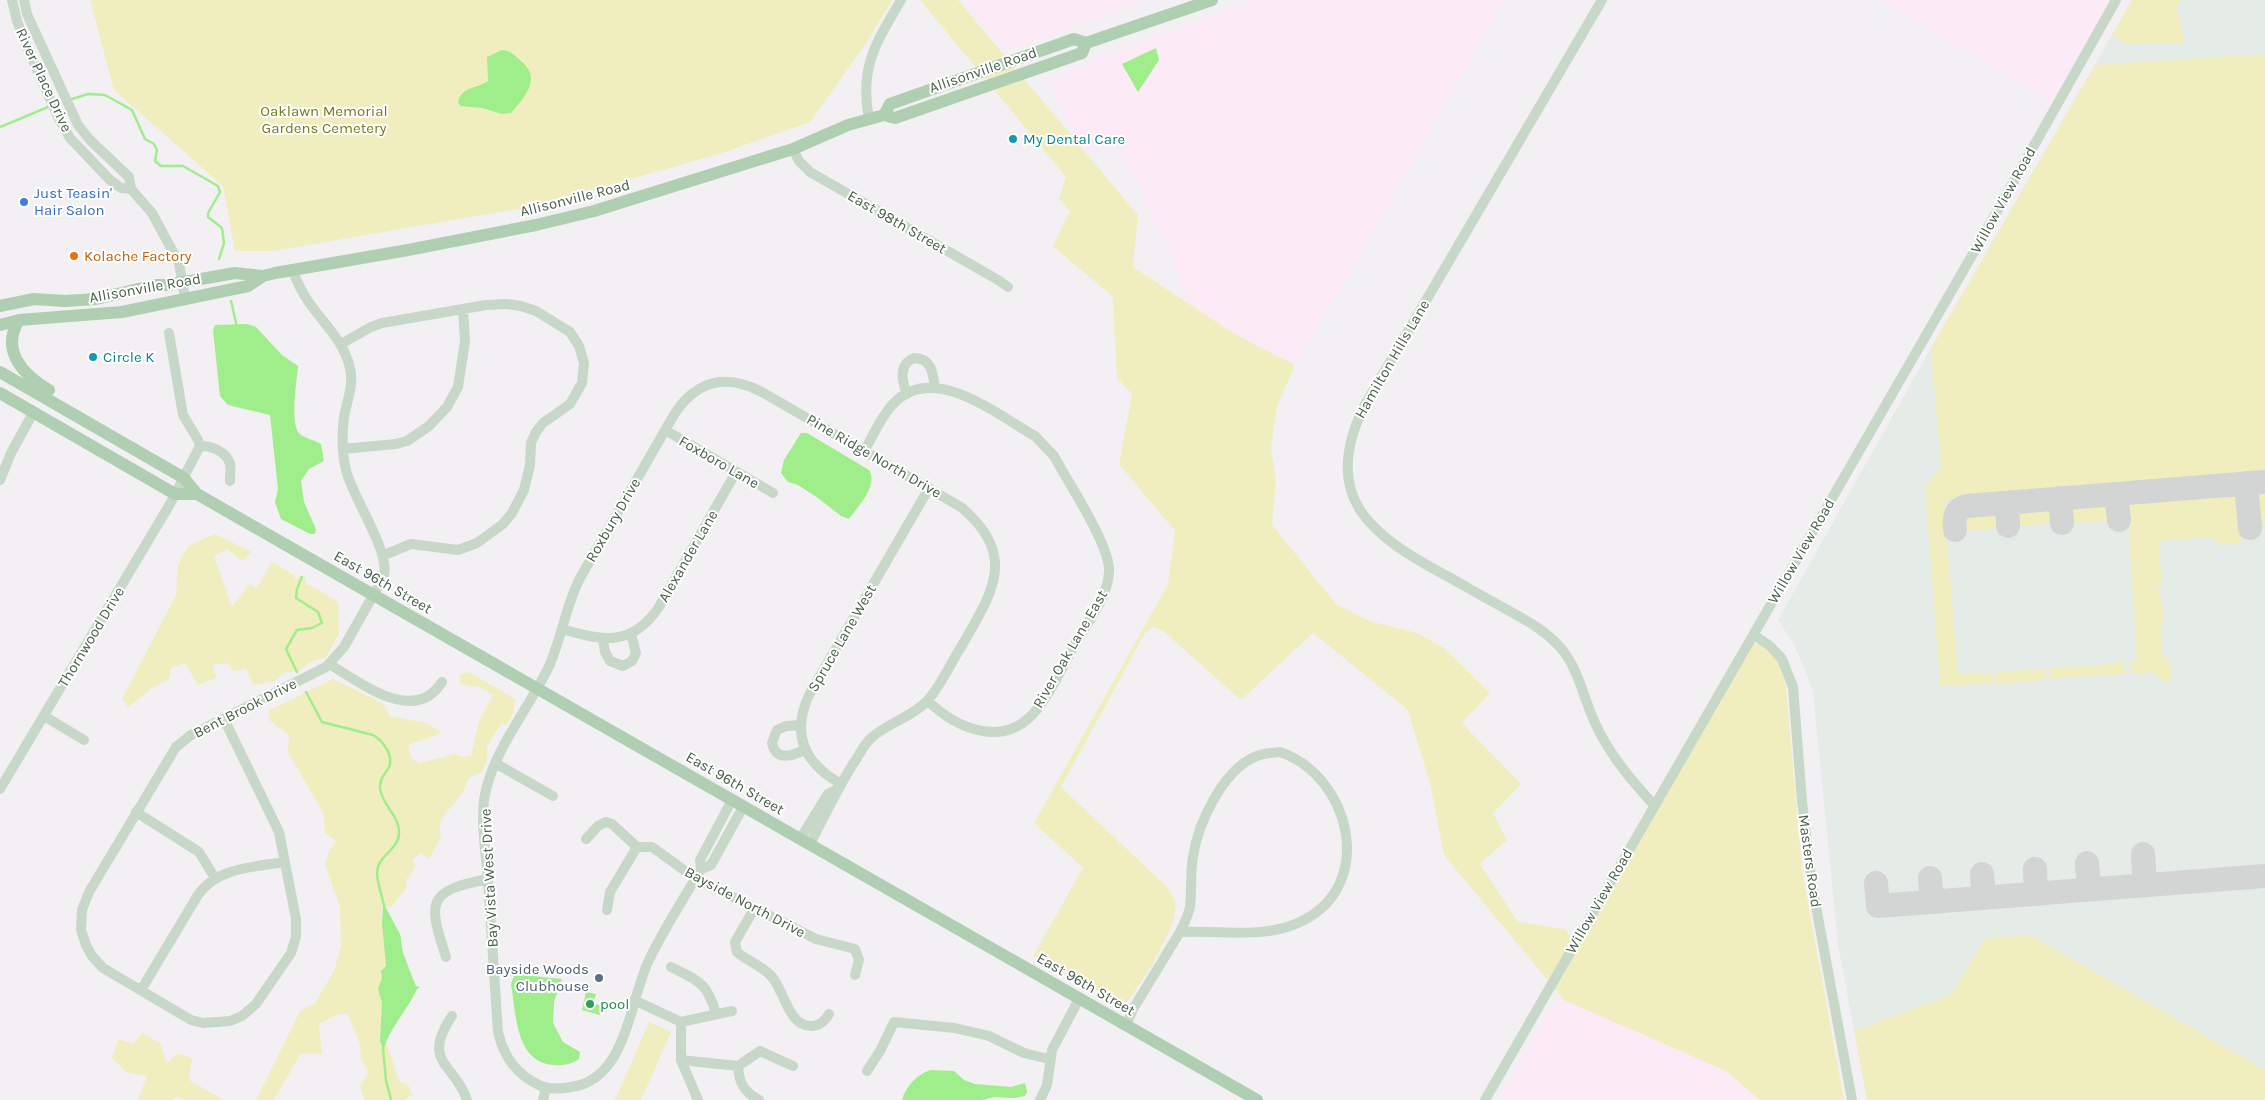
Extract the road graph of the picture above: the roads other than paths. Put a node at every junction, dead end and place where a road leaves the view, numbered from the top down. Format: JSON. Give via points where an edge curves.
{"nodes":[{"id":1,"x":12,"y":0,"type":"edge"},
{"id":2,"x":24,"y":0,"type":"edge"},
{"id":3,"x":901,"y":0,"type":"edge"},
{"id":4,"x":1212,"y":0,"type":"edge"},
{"id":5,"x":1602,"y":0,"type":"edge"},
{"id":6,"x":2116,"y":0,"type":"edge"},
{"id":7,"x":869,"y":119,"type":"junction"},
{"id":8,"x":793,"y":149,"type":"junction"},
{"id":9,"x":131,"y":189,"type":"junction"},
{"id":10,"x":292,"y":270,"type":"junction"},
{"id":11,"x":264,"y":276,"type":"junction"},
{"id":12,"x":182,"y":282,"type":"junction"},
{"id":13,"x":1008,"y":287,"type":"dead end"},
{"id":14,"x":186,"y":298,"type":"junction"},
{"id":15,"x":0,"y":306,"type":"edge"},
{"id":16,"x":463,"y":309,"type":"junction"},
{"id":17,"x":19,"y":320,"type":"junction"},
{"id":18,"x":0,"y":325,"type":"edge"},
{"id":19,"x":169,"y":333,"type":"dead end"},
{"id":20,"x":341,"y":344,"type":"junction"},
{"id":21,"x":0,"y":372,"type":"edge"},
{"id":22,"x":726,"y":381,"type":"joint"},
{"id":23,"x":936,"y":388,"type":"junction"},
{"id":24,"x":0,"y":393,"type":"edge"},
{"id":25,"x":907,"y":394,"type":"junction"},
{"id":26,"x":33,"y":413,"type":"junction"},
{"id":27,"x":665,"y":430,"type":"junction"},
{"id":28,"x":104,"y":432,"type":"junction"},
{"id":29,"x":200,"y":446,"type":"junction"},
{"id":30,"x":343,"y":449,"type":"junction"},
{"id":31,"x":865,"y":450,"type":"junction"},
{"id":32,"x":736,"y":472,"type":"junction"},
{"id":33,"x":0,"y":480,"type":"edge"},
{"id":34,"x":230,"y":482,"type":"dead end"},
{"id":35,"x":180,"y":486,"type":"junction"},
{"id":36,"x":929,"y":488,"type":"junction"},
{"id":37,"x":773,"y":493,"type":"dead end"},
{"id":38,"x":384,"y":555,"type":"junction"},
{"id":39,"x":373,"y":596,"type":"junction"},
{"id":40,"x":562,"y":629,"type":"junction"},
{"id":41,"x":631,"y":634,"type":"junction"},
{"id":42,"x":1754,"y":635,"type":"junction"},
{"id":43,"x":604,"y":639,"type":"junction"},
{"id":44,"x":330,"y":664,"type":"junction"},
{"id":45,"x":442,"y":682,"type":"dead end"},
{"id":46,"x":537,"y":690,"type":"junction"},
{"id":47,"x":928,"y":700,"type":"junction"},
{"id":48,"x":44,"y":716,"type":"junction"},
{"id":49,"x":224,"y":719,"type":"junction"},
{"id":50,"x":800,"y":725,"type":"junction"},
{"id":51,"x":84,"y":740,"type":"dead end"},
{"id":52,"x":806,"y":749,"type":"junction"},
{"id":53,"x":496,"y":763,"type":"junction"},
{"id":54,"x":839,"y":787,"type":"junction"},
{"id":55,"x":0,"y":789,"type":"edge"},
{"id":56,"x":553,"y":796,"type":"dead end"},
{"id":57,"x":738,"y":804,"type":"junction"},
{"id":58,"x":1654,"y":805,"type":"junction"},
{"id":59,"x":136,"y":812,"type":"junction"},
{"id":60,"x":586,"y":839,"type":"dead end"},
{"id":61,"x":805,"y":841,"type":"junction"},
{"id":62,"x":637,"y":847,"type":"junction"},
{"id":63,"x":285,"y":862,"type":"junction"},
{"id":64,"x":698,"y":874,"type":"junction"},
{"id":65,"x":215,"y":878,"type":"junction"},
{"id":66,"x":488,"y":879,"type":"junction"},
{"id":67,"x":754,"y":909,"type":"junction"},
{"id":68,"x":607,"y":910,"type":"dead end"},
{"id":69,"x":1180,"y":932,"type":"junction"},
{"id":70,"x":446,"y":957,"type":"dead end"},
{"id":71,"x":671,"y":967,"type":"dead end"},
{"id":72,"x":855,"y":975,"type":"dead end"},
{"id":73,"x":140,"y":990,"type":"junction"},
{"id":74,"x":1079,"y":999,"type":"junction"},
{"id":75,"x":634,"y":1000,"type":"junction"},
{"id":76,"x":732,"y":1011,"type":"dead end"},
{"id":77,"x":716,"y":1014,"type":"junction"},
{"id":78,"x":829,"y":1014,"type":"dead end"},
{"id":79,"x":452,"y":1016,"type":"dead end"},
{"id":80,"x":681,"y":1022,"type":"junction"},
{"id":81,"x":1126,"y":1026,"type":"junction"},
{"id":82,"x":1049,"y":1059,"type":"junction"},
{"id":83,"x":681,"y":1060,"type":"junction"},
{"id":84,"x":738,"y":1066,"type":"junction"},
{"id":85,"x":793,"y":1066,"type":"dead end"},
{"id":86,"x":867,"y":1072,"type":"dead end"},
{"id":87,"x":546,"y":1088,"type":"junction"},
{"id":88,"x":467,"y":1100,"type":"edge"},
{"id":89,"x":543,"y":1100,"type":"edge"},
{"id":90,"x":698,"y":1100,"type":"edge"},
{"id":91,"x":759,"y":1100,"type":"edge"},
{"id":92,"x":1040,"y":1100,"type":"edge"},
{"id":93,"x":1257,"y":1100,"type":"edge"},
{"id":94,"x":1485,"y":1100,"type":"edge"},
{"id":95,"x":1852,"y":1100,"type":"edge"}],
"edges":[{"from":1,"to":9,"type":"street","name":"River Place Drive","via":[[28,49],[70,138],[110,180],[121,188]]},
{"from":2,"to":9,"type":"street","name":"River Place Drive","via":[[27,14],[78,125],[129,178]]},
{"from":3,"to":7,"type":"street","via":[[878,38],[867,71],[864,91]]},
{"from":4,"to":7,"type":"main road","name":"Allisonville Road","via":[[1086,43],[1074,39],[1058,44],[890,104],[884,115]]},
{"from":5,"to":58,"type":"street","name":"Hamilton Hills Lane","via":[[1363,408],[1349,446],[1349,478],[1362,515],[1386,540],[1522,618],[1560,647],[1571,661],[1594,722],[1610,751]]},
{"from":6,"to":42,"type":"street","name":"Willow View Road"},
{"from":7,"to":8,"type":"main road","name":"Allisonville Road"},
{"from":8,"to":10,"type":"main road","name":"Allisonville Road","via":[[594,211],[408,250]]},
{"from":8,"to":13,"type":"street","name":"East 98th Street","via":[[799,162],[810,172]]},
{"from":9,"to":12,"type":"street","name":"River Place Drive","via":[[163,231],[180,263]]},
{"from":10,"to":11,"type":"main road","name":"Allisonville Road"},
{"from":10,"to":20,"type":"street","via":[[308,301]]},
{"from":11,"to":12,"type":"main road","name":"Allisonville Road","via":[[235,273]]},
{"from":11,"to":14,"type":"main road","name":"Allisonville Road","via":[[248,286]]},
{"from":12,"to":14,"type":"street","name":"River Place Drive"},
{"from":12,"to":15,"type":"main road","name":"Allisonville Road","via":[[154,284],[96,299],[34,300]]},
{"from":14,"to":17,"type":"main road","name":"Allisonville Road","via":[[122,312]]},
{"from":16,"to":20,"type":"street","via":[[382,323]]},
{"from":16,"to":30,"type":"street","via":[[465,341],[458,387],[447,407],[429,426],[407,441]]},
{"from":16,"to":38,"type":"street","via":[[507,304],[521,306],[561,325],[579,346],[584,363],[582,383],[570,404],[536,432],[531,443],[528,477],[512,512],[494,532],[458,550],[411,544]]},
{"from":17,"to":18,"type":"main road","name":"Allisonville Road"},
{"from":17,"to":28,"type":"main road","via":[[10,327],[4,342],[4,354],[11,365],[94,419]]},
{"from":19,"to":29,"type":"street","via":[[183,415]]},
{"from":20,"to":30,"type":"street","via":[[350,369],[351,392],[344,416]]},
{"from":21,"to":28,"type":"main road","name":"East 96th Street"},
{"from":22,"to":27,"type":"street","name":"Roxbury Drive","via":[[713,382],[690,394]]},
{"from":22,"to":31,"type":"street","name":"Pine Ridge North Drive","via":[[745,383]]},
{"from":23,"to":25,"type":"street"},
{"from":23,"to":25,"type":"street","via":[[931,367],[924,360],[914,358],[905,364],[902,373]]},
{"from":23,"to":47,"type":"street","name":"River Oak Lane East","via":[[949,389],[964,396],[1035,436],[1054,456],[1109,559],[1108,584],[1098,604],[1041,704],[1020,726],[1001,732],[974,730],[956,723]]},
{"from":24,"to":26,"type":"main road","name":"East 96th Street"},
{"from":25,"to":31,"type":"street","via":[[884,416]]},
{"from":26,"to":33,"type":"street","via":[[10,453]]},
{"from":26,"to":35,"type":"main road","name":"East 96th Street"},
{"from":27,"to":32,"type":"street","name":"Foxboro Lane"},
{"from":27,"to":40,"type":"street","name":"Roxbury Drive","via":[[580,578]]},
{"from":28,"to":35,"type":"main road","name":"East 96th Street"},
{"from":29,"to":34,"type":"street","via":[[207,445],[225,456],[230,466]]},
{"from":29,"to":35,"type":"street","name":"Thornwood Drive"},
{"from":30,"to":38,"type":"street","via":[[350,482]]},
{"from":31,"to":36,"type":"street","name":"Pine Ridge North Drive"},
{"from":32,"to":37,"type":"street","name":"Foxboro Lane"},
{"from":32,"to":41,"type":"street","name":"Alexander Lane","via":[[658,607],[647,623]]},
{"from":35,"to":39,"type":"main road","name":"East 96th Street"},
{"from":35,"to":48,"type":"street","name":"Thornwood Drive"},
{"from":36,"to":47,"type":"street","name":"Pine Ridge North Drive","via":[[961,507],[978,523],[994,552],[996,572],[991,593]]},
{"from":36,"to":50,"type":"street","name":"Spruce Lane West","via":[[810,695]]},
{"from":38,"to":39,"type":"street","name":"Bent Brook Drive","via":[[384,576]]},
{"from":39,"to":44,"type":"street","name":"Bent Brook Drive","via":[[344,647]]},
{"from":39,"to":46,"type":"main road","name":"East 96th Street"},
{"from":40,"to":43,"type":"street","name":"Alexander Lane"},
{"from":40,"to":46,"type":"street","name":"Roxbury Drive","via":[[557,648]]},
{"from":41,"to":43,"type":"street","name":"Alexander Lane"},
{"from":41,"to":43,"type":"street","via":[[636,653],[632,661],[623,666],[610,661]]},
{"from":42,"to":58,"type":"street","name":"Willow View Road"},
{"from":42,"to":95,"type":"street","name":"Masters Road","via":[[1776,652],[1787,668],[1793,687],[1812,885]]},
{"from":44,"to":45,"type":"street","via":[[402,702],[427,696]]},
{"from":44,"to":49,"type":"street","name":"Bent Brook Drive"},
{"from":46,"to":53,"type":"street","name":"Bay Vista West Drive"},
{"from":46,"to":57,"type":"main road","name":"East 96th Street"},
{"from":47,"to":54,"type":"street","via":[[869,740]]},
{"from":48,"to":51,"type":"street"},
{"from":48,"to":55,"type":"street","name":"Thornwood Drive"},
{"from":49,"to":59,"type":"street","name":"Bent Brook Drive","via":[[178,745]]},
{"from":49,"to":63,"type":"street","via":[[277,827]]},
{"from":50,"to":52,"type":"street"},
{"from":50,"to":52,"type":"street","via":[[777,730],[772,743],[776,752],[784,757]]},
{"from":52,"to":54,"type":"street","via":[[810,758]]},
{"from":53,"to":56,"type":"street"},
{"from":53,"to":66,"type":"street","name":"Bay Vista West Drive","via":[[484,803]]},
{"from":54,"to":61,"type":"street","via":[[828,794]]},
{"from":57,"to":61,"type":"main road","name":"East 96th Street"},
{"from":57,"to":64,"type":"street","via":[[700,860]]},
{"from":58,"to":94,"type":"street","name":"Willow View Road"},
{"from":59,"to":65,"type":"street","via":[[199,852]]},
{"from":59,"to":73,"type":"street","name":"Bent Brook Drive","via":[[85,899],[80,922],[92,956],[100,965]]},
{"from":60,"to":62,"type":"street","name":"Bayside North Drive","via":[[606,822]]},
{"from":61,"to":74,"type":"main road","name":"East 96th Street"},
{"from":62,"to":64,"type":"street","name":"Bayside North Drive","via":[[652,847]]},
{"from":62,"to":68,"type":"street","via":[[610,892]]},
{"from":63,"to":65,"type":"street","via":[[228,872]]},
{"from":63,"to":73,"type":"street","via":[[296,919],[296,937],[292,949],[254,1007],[238,1018],[203,1023],[191,1020]]},
{"from":64,"to":67,"type":"street","name":"Bayside North Drive"},
{"from":64,"to":75,"type":"street","via":[[651,957]]},
{"from":65,"to":73,"type":"street","via":[[198,894]]},
{"from":66,"to":70,"type":"street","via":[[455,886],[436,904],[434,922]]},
{"from":66,"to":87,"type":"street","name":"Bay Vista West Drive","via":[[499,1040],[514,1068]]},
{"from":67,"to":72,"type":"street","name":"Bayside North Drive","via":[[816,939],[855,949],[859,964]]},
{"from":67,"to":78,"type":"street","via":[[736,940],[735,950],[773,978],[789,1010],[800,1023],[815,1026]]},
{"from":69,"to":69,"type":"street","via":[[1190,907],[1193,854],[1199,831],[1218,793],[1238,769],[1259,755],[1280,752],[1306,764],[1332,795],[1346,833],[1346,867],[1332,895],[1317,912],[1281,929],[1267,932]]},
{"from":69,"to":81,"type":"street"},
{"from":71,"to":77,"type":"street","via":[[701,984],[710,996]]},
{"from":74,"to":81,"type":"main road","name":"East 96th Street"},
{"from":74,"to":82,"type":"street"},
{"from":75,"to":80,"type":"street"},
{"from":75,"to":87,"type":"street","via":[[619,1050],[604,1071],[577,1086]]},
{"from":76,"to":77,"type":"street"},
{"from":77,"to":80,"type":"street"},
{"from":79,"to":88,"type":"street","via":[[440,1039],[441,1057],[463,1088]]},
{"from":80,"to":83,"type":"street"},
{"from":81,"to":93,"type":"main road","name":"East 96th Street"},
{"from":82,"to":86,"type":"street","via":[[955,1028],[894,1022]]},
{"from":82,"to":92,"type":"street","via":[[1047,1084]]},
{"from":83,"to":84,"type":"street"},
{"from":83,"to":90,"type":"street"},
{"from":84,"to":85,"type":"street","via":[[760,1051]]},
{"from":84,"to":91,"type":"street","via":[[744,1089]]},
{"from":87,"to":89,"type":"street"}]}
